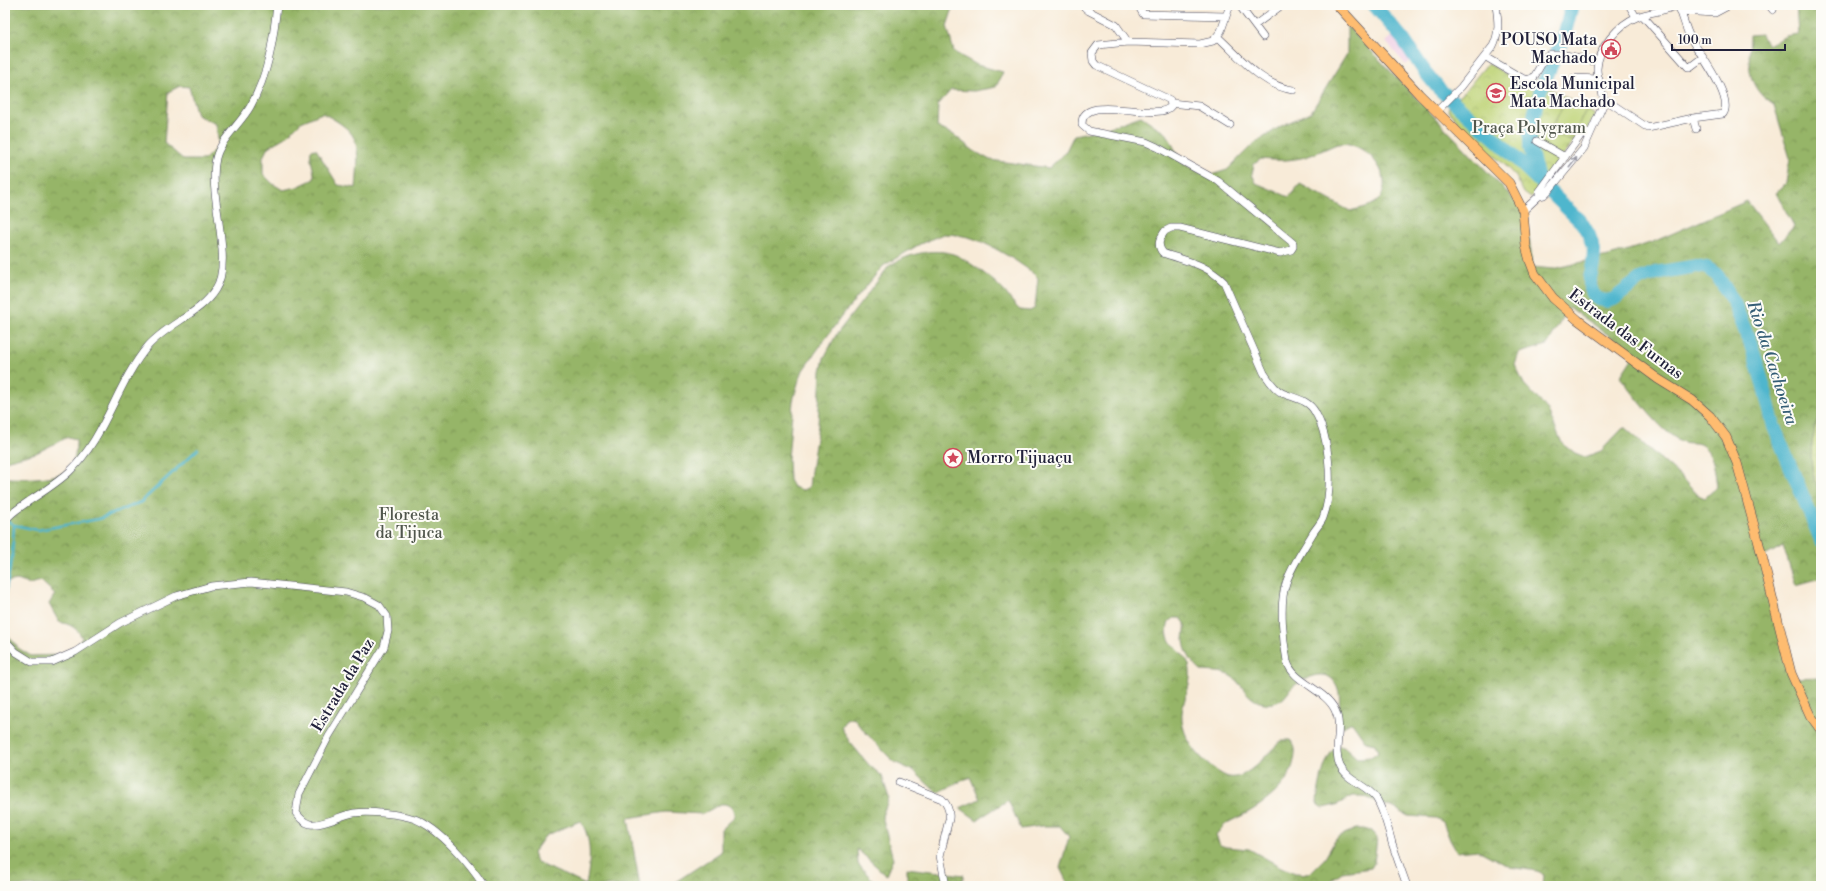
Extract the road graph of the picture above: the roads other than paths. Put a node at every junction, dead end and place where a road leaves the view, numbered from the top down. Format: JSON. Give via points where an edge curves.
{"nodes":[{"id":1,"x":278,"y":5,"type":"edge"},
{"id":2,"x":1082,"y":5,"type":"edge"},
{"id":3,"x":1138,"y":5,"type":"edge"},
{"id":4,"x":1230,"y":5,"type":"edge"},
{"id":5,"x":1239,"y":5,"type":"edge"},
{"id":6,"x":1282,"y":5,"type":"edge"},
{"id":7,"x":1337,"y":5,"type":"edge"},
{"id":8,"x":1496,"y":5,"type":"edge"},
{"id":9,"x":1629,"y":5,"type":"edge"},
{"id":10,"x":1730,"y":5,"type":"edge"},
{"id":11,"x":1676,"y":7,"type":"edge"},
{"id":12,"x":1660,"y":8,"type":"edge"},
{"id":13,"x":1226,"y":16,"type":"junction"},
{"id":14,"x":1641,"y":17,"type":"junction"},
{"id":15,"x":1255,"y":25,"type":"junction"},
{"id":16,"x":1263,"y":36,"type":"dead end"},
{"id":17,"x":1218,"y":37,"type":"junction"},
{"id":18,"x":1128,"y":42,"type":"junction"},
{"id":19,"x":1486,"y":57,"type":"junction"},
{"id":20,"x":1700,"y":59,"type":"junction"},
{"id":21,"x":1598,"y":62,"type":"junction"},
{"id":22,"x":1574,"y":78,"type":"dead end"},
{"id":23,"x":1599,"y":79,"type":"junction"},
{"id":24,"x":1293,"y":90,"type":"dead end"},
{"id":25,"x":1603,"y":98,"type":"junction"},
{"id":26,"x":1171,"y":104,"type":"junction"},
{"id":27,"x":1437,"y":111,"type":"junction"},
{"id":28,"x":1693,"y":118,"type":"junction"},
{"id":29,"x":1230,"y":125,"type":"dead end"},
{"id":30,"x":1696,"y":129,"type":"dead end"},
{"id":31,"x":1590,"y":133,"type":"junction"},
{"id":32,"x":1537,"y":141,"type":"dead end"},
{"id":33,"x":1565,"y":157,"type":"junction"},
{"id":34,"x":1548,"y":186,"type":"junction"},
{"id":35,"x":1523,"y":211,"type":"junction"},
{"id":36,"x":7,"y":516,"type":"edge"},
{"id":37,"x":5,"y":640,"type":"edge"},
{"id":38,"x":1821,"y":730,"type":"edge"},
{"id":39,"x":899,"y":782,"type":"dead end"},
{"id":40,"x":484,"y":886,"type":"edge"},
{"id":41,"x":946,"y":886,"type":"edge"},
{"id":42,"x":1407,"y":886,"type":"edge"}],
"edges":[{"from":1,"to":36,"type":"street","via":[[272,50],[264,80],[250,108],[216,157],[213,175],[222,261],[221,279],[210,298],[150,344],[118,393],[96,438],[84,456],[69,472]]},
{"from":2,"to":18,"type":"street","via":[[1116,25]]},
{"from":3,"to":13,"type":"street","via":[[1143,14]]},
{"from":4,"to":13,"type":"street"},
{"from":5,"to":15,"type":"street"},
{"from":6,"to":15,"type":"street"},
{"from":7,"to":27,"type":"main road","name":"Estrada das Furnas"},
{"from":8,"to":19,"type":"street","via":[[1499,27],[1497,39]]},
{"from":9,"to":14,"type":"street"},
{"from":10,"to":11,"type":"street","via":[[1715,13]]},
{"from":11,"to":12,"type":"street"},
{"from":11,"to":20,"type":"street"},
{"from":12,"to":14,"type":"street"},
{"from":13,"to":17,"type":"street"},
{"from":14,"to":20,"type":"street","via":[[1688,67]]},
{"from":14,"to":21,"type":"street","via":[[1611,38],[1601,51]]},
{"from":15,"to":16,"type":"street"},
{"from":17,"to":18,"type":"street","via":[[1200,44]]},
{"from":17,"to":24,"type":"street","via":[[1266,80]]},
{"from":18,"to":26,"type":"street","via":[[1098,45],[1092,53],[1093,61],[1096,65],[1166,98]]},
{"from":19,"to":21,"type":"street","via":[[1528,80],[1534,77],[1546,56],[1552,54]]},
{"from":19,"to":27,"type":"street"},
{"from":20,"to":28,"type":"street","via":[[1721,88],[1726,108],[1723,114]]},
{"from":21,"to":23,"type":"street"},
{"from":22,"to":23,"type":"street"},
{"from":23,"to":25,"type":"street"},
{"from":25,"to":28,"type":"street","via":[[1648,128]]},
{"from":25,"to":31,"type":"street","via":[[1603,105]]},
{"from":26,"to":29,"type":"street","via":[[1199,106]]},
{"from":26,"to":42,"type":"street","via":[[1165,111],[1156,112],[1118,108],[1090,112],[1084,115],[1082,125],[1089,131],[1146,142],[1157,147],[1218,182],[1293,242],[1291,250],[1280,253],[1180,228],[1171,228],[1164,231],[1158,244],[1163,253],[1213,271],[1224,282],[1272,386],[1282,393],[1294,396],[1314,411],[1326,442],[1327,498],[1322,518],[1295,562],[1285,585],[1283,610],[1288,663],[1297,676],[1321,692],[1335,710],[1338,719],[1340,766],[1354,781],[1372,792],[1377,800]]},
{"from":27,"to":35,"type":"main road","name":"Estrada das Furnas","via":[[1497,169],[1509,183]]},
{"from":28,"to":30,"type":"street"},
{"from":31,"to":33,"type":"street","via":[[1581,135]]},
{"from":34,"to":31,"type":"street","one_way":true,"via":[[1584,148]]},
{"from":32,"to":33,"type":"street"},
{"from":33,"to":34,"type":"street"},
{"from":34,"to":35,"type":"street"},
{"from":35,"to":38,"type":"main road","name":"Estrada das Furnas","via":[[1530,261],[1537,278],[1553,298],[1578,320],[1658,379],[1692,400],[1710,416],[1726,437],[1737,463],[1755,526],[1791,673],[1810,715]]},
{"from":37,"to":40,"type":"street","name":"Estrada da Paz","via":[[16,652],[32,662],[52,662],[75,652],[120,623],[176,596],[211,586],[268,583],[346,592],[366,598],[379,605],[387,616],[388,631],[384,647],[329,736],[299,794],[296,813],[304,822],[314,824],[355,813],[385,814],[414,819],[433,830],[453,848]]},
{"from":39,"to":41,"type":"street","via":[[942,799],[946,803],[950,814],[940,856]]}]}
